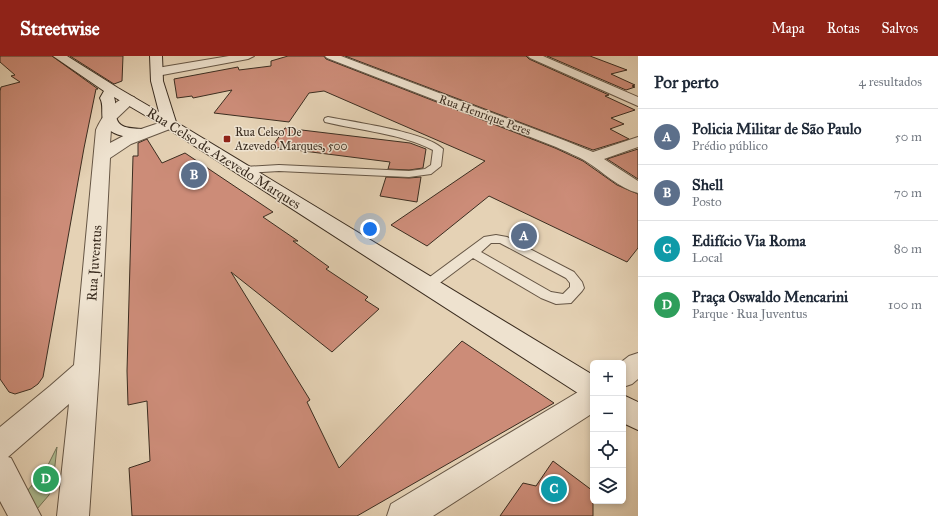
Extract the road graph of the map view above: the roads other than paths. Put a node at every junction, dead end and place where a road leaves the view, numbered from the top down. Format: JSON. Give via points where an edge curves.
{"nodes":[{"id":1,"x":59,"y":56,"type":"edge"},
{"id":2,"x":156,"y":56,"type":"edge"},
{"id":3,"x":248,"y":56,"type":"edge"},
{"id":4,"x":331,"y":56,"type":"edge"},
{"id":5,"x":534,"y":56,"type":"edge"},
{"id":6,"x":157,"y":77,"type":"junction"},
{"id":7,"x":113,"y":91,"type":"junction"},
{"id":8,"x":139,"y":95,"type":"junction"},
{"id":9,"x":638,"y":102,"type":"edge"},
{"id":10,"x":109,"y":117,"type":"junction"},
{"id":11,"x":328,"y":120,"type":"dead end"},
{"id":12,"x":170,"y":124,"type":"junction"},
{"id":13,"x":144,"y":133,"type":"junction"},
{"id":14,"x":638,"y":142,"type":"edge"},
{"id":15,"x":102,"y":156,"type":"junction"},
{"id":16,"x":592,"y":158,"type":"junction"},
{"id":17,"x":244,"y":170,"type":"junction"},
{"id":18,"x":638,"y":188,"type":"edge"},
{"id":19,"x":472,"y":252,"type":"junction"},
{"id":20,"x":428,"y":285,"type":"junction"},
{"id":21,"x":638,"y":364,"type":"edge"},
{"id":22,"x":86,"y":370,"type":"junction"},
{"id":23,"x":626,"y":374,"type":"edge"},
{"id":24,"x":590,"y":387,"type":"edge"},
{"id":25,"x":590,"y":400,"type":"edge"},
{"id":26,"x":626,"y":410,"type":"edge"},
{"id":27,"x":638,"y":417,"type":"edge"},
{"id":28,"x":0,"y":446,"type":"edge"},
{"id":29,"x":0,"y":469,"type":"edge"},
{"id":30,"x":25,"y":516,"type":"edge"},
{"id":31,"x":73,"y":516,"type":"edge"},
{"id":32,"x":403,"y":516,"type":"edge"}],
"edges":[{"from":1,"to":7,"type":"street","name":"Rua Celso de Azevedo Marques"},
{"from":2,"to":6,"type":"street"},
{"from":3,"to":6,"type":"street"},
{"from":4,"to":16,"type":"street","name":"Rua Henrique Peres"},
{"from":5,"to":9,"type":"street"},
{"from":6,"to":8,"type":"street","name":"Rua Juventus"},
{"from":6,"to":12,"type":"street"},
{"from":7,"to":8,"type":"street","name":"Rua Celso de Azevedo Marques"},
{"from":7,"to":10,"type":"street","via":[[107,98],[110,105]]},
{"from":8,"to":10,"type":"street","name":"Rua Juventus"},
{"from":8,"to":12,"type":"street","name":"Rua Celso de Azevedo Marques"},
{"from":10,"to":13,"type":"street","via":[[120,131]]},
{"from":10,"to":15,"type":"street","name":"Rua Juventus","via":[[101,136]]},
{"from":11,"to":17,"type":"lane","via":[[408,136],[428,143],[438,149],[436,166],[428,172],[409,174],[279,168]]},
{"from":12,"to":13,"type":"street"},
{"from":12,"to":17,"type":"street","name":"Rua Celso de Azevedo Marques"},
{"from":13,"to":15,"type":"street","via":[[128,138]]},
{"from":14,"to":16,"type":"street"},
{"from":15,"to":22,"type":"street","name":"Rua Juventus"},
{"from":16,"to":18,"type":"street","name":"Rua Henrique Peres"},
{"from":17,"to":20,"type":"street","name":"Rua Celso de Azevedo Marques"},
{"from":19,"to":19,"type":"lane","via":[[488,240],[503,240],[570,275],[577,288],[566,299],[556,299]]},
{"from":19,"to":20,"type":"lane"},
{"from":20,"to":24,"type":"street","name":"Rua Celso de Azevedo Marques"},
{"from":21,"to":23,"type":"street"},
{"from":22,"to":28,"type":"street"},
{"from":22,"to":31,"type":"street","name":"Rua Juventus"},
{"from":25,"to":32,"type":"street"},
{"from":26,"to":27,"type":"street"},
{"from":29,"to":30,"type":"street"}]}
